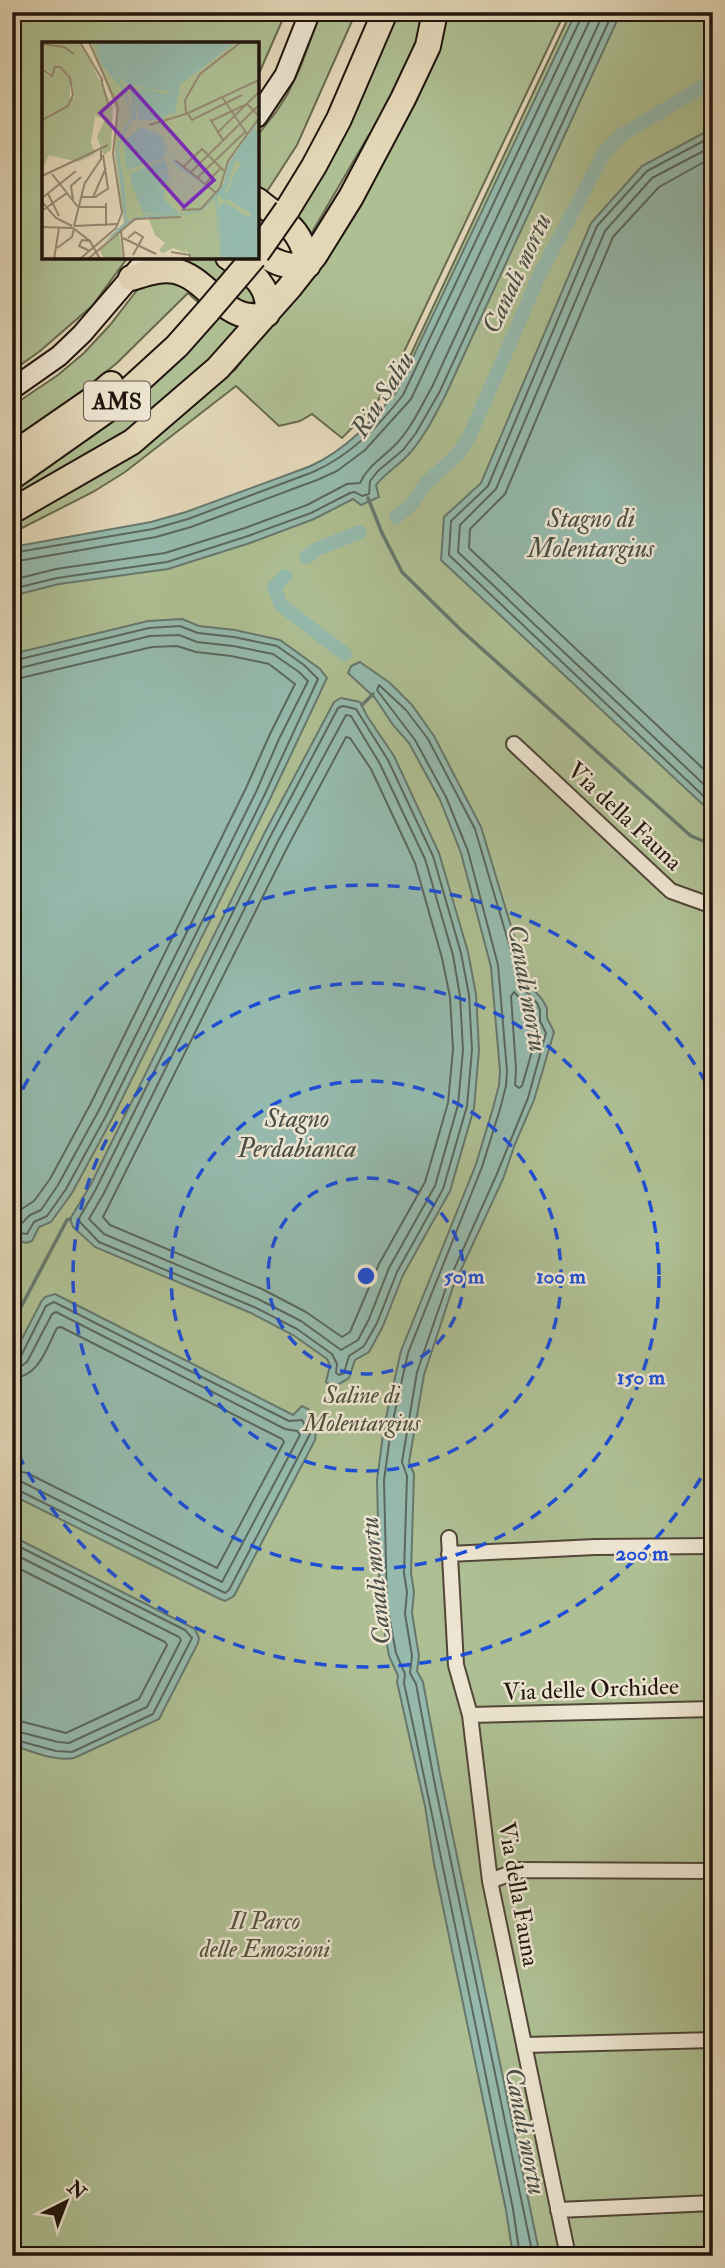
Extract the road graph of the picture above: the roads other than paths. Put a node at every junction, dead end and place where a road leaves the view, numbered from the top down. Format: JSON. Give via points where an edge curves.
{"nodes":[{"id":1,"x":310,"y":12,"type":"edge"},
{"id":2,"x":367,"y":12,"type":"edge"},
{"id":3,"x":385,"y":12,"type":"edge"},
{"id":4,"x":435,"y":12,"type":"edge"},
{"id":5,"x":259,"y":114,"type":"edge"},
{"id":6,"x":273,"y":203,"type":"edge"},
{"id":7,"x":259,"y":222,"type":"edge"},
{"id":8,"x":259,"y":245,"type":"edge"},
{"id":9,"x":259,"y":252,"type":"edge"},
{"id":10,"x":146,"y":259,"type":"edge"},
{"id":11,"x":231,"y":259,"type":"edge"},
{"id":12,"x":232,"y":259,"type":"edge"},
{"id":13,"x":252,"y":259,"type":"edge"},
{"id":14,"x":308,"y":265,"type":"junction"},
{"id":15,"x":131,"y":278,"type":"junction"},
{"id":16,"x":202,"y":306,"type":"junction"},
{"id":17,"x":267,"y":314,"type":"junction"},
{"id":18,"x":12,"y":389,"type":"edge"},
{"id":19,"x":12,"y":455,"type":"edge"},
{"id":20,"x":12,"y":477,"type":"edge"},
{"id":21,"x":12,"y":511,"type":"edge"},
{"id":22,"x":514,"y":744,"type":"dead end"},
{"id":23,"x":713,"y":906,"type":"edge"},
{"id":24,"x":449,"y":1538,"type":"dead end"},
{"id":25,"x":713,"y":1546,"type":"edge"},
{"id":26,"x":449,"y":1554,"type":"junction"},
{"id":27,"x":713,"y":1709,"type":"edge"},
{"id":28,"x":470,"y":1715,"type":"junction"},
{"id":29,"x":713,"y":1871,"type":"edge"},
{"id":30,"x":490,"y":1881,"type":"junction"},
{"id":31,"x":713,"y":2040,"type":"edge"},
{"id":32,"x":525,"y":2045,"type":"junction"},
{"id":33,"x":713,"y":2203,"type":"edge"},
{"id":34,"x":558,"y":2210,"type":"junction"},
{"id":35,"x":568,"y":2256,"type":"edge"}],
"edges":[{"from":1,"to":5,"type":"street","via":[[285,75]]},
{"from":2,"to":6,"type":"highway","via":[[313,136]]},
{"from":3,"to":6,"type":"highway","via":[[314,166]]},
{"from":4,"to":14,"type":"highway","via":[[418,70],[351,197]]},
{"from":6,"to":7,"type":"highway"},
{"from":6,"to":8,"type":"highway","bridge":true},
{"from":6,"to":14,"type":"highway","via":[[299,235]]},
{"from":9,"to":14,"type":"highway","via":[[294,268]]},
{"from":10,"to":15,"type":"street"},
{"from":11,"to":17,"type":"highway","via":[[261,284],[269,301]]},
{"from":12,"to":16,"type":"highway","number":"AMS"},
{"from":13,"to":16,"type":"highway","number":"AMS","bridge":true},
{"from":14,"to":17,"type":"highway"},
{"from":15,"to":17,"type":"highway","via":[[152,272],[188,275],[230,308],[249,316]]},
{"from":15,"to":18,"type":"street","via":[[59,356]]},
{"from":16,"to":19,"type":"highway","number":"AMS","via":[[96,397]]},
{"from":16,"to":20,"type":"highway","number":"AMS","via":[[177,346],[107,410]]},
{"from":17,"to":21,"type":"highway","via":[[218,368],[132,442]]},
{"from":22,"to":23,"type":"street","name":"Via della Fauna","via":[[671,891]]},
{"from":24,"to":26,"type":"street","name":"Via della Fauna"},
{"from":25,"to":26,"type":"street"},
{"from":26,"to":28,"type":"street","name":"Via della Fauna","via":[[456,1665]]},
{"from":27,"to":28,"type":"street","name":"Via delle Orchidee"},
{"from":28,"to":30,"type":"street","name":"Via della Fauna"},
{"from":29,"to":30,"type":"street","via":[[519,1870]]},
{"from":30,"to":32,"type":"street","name":"Via della Fauna"},
{"from":31,"to":32,"type":"street"},
{"from":32,"to":34,"type":"street","name":"Via della Fauna"},
{"from":33,"to":34,"type":"street"},
{"from":34,"to":35,"type":"street","name":"Via della Fauna"}]}
